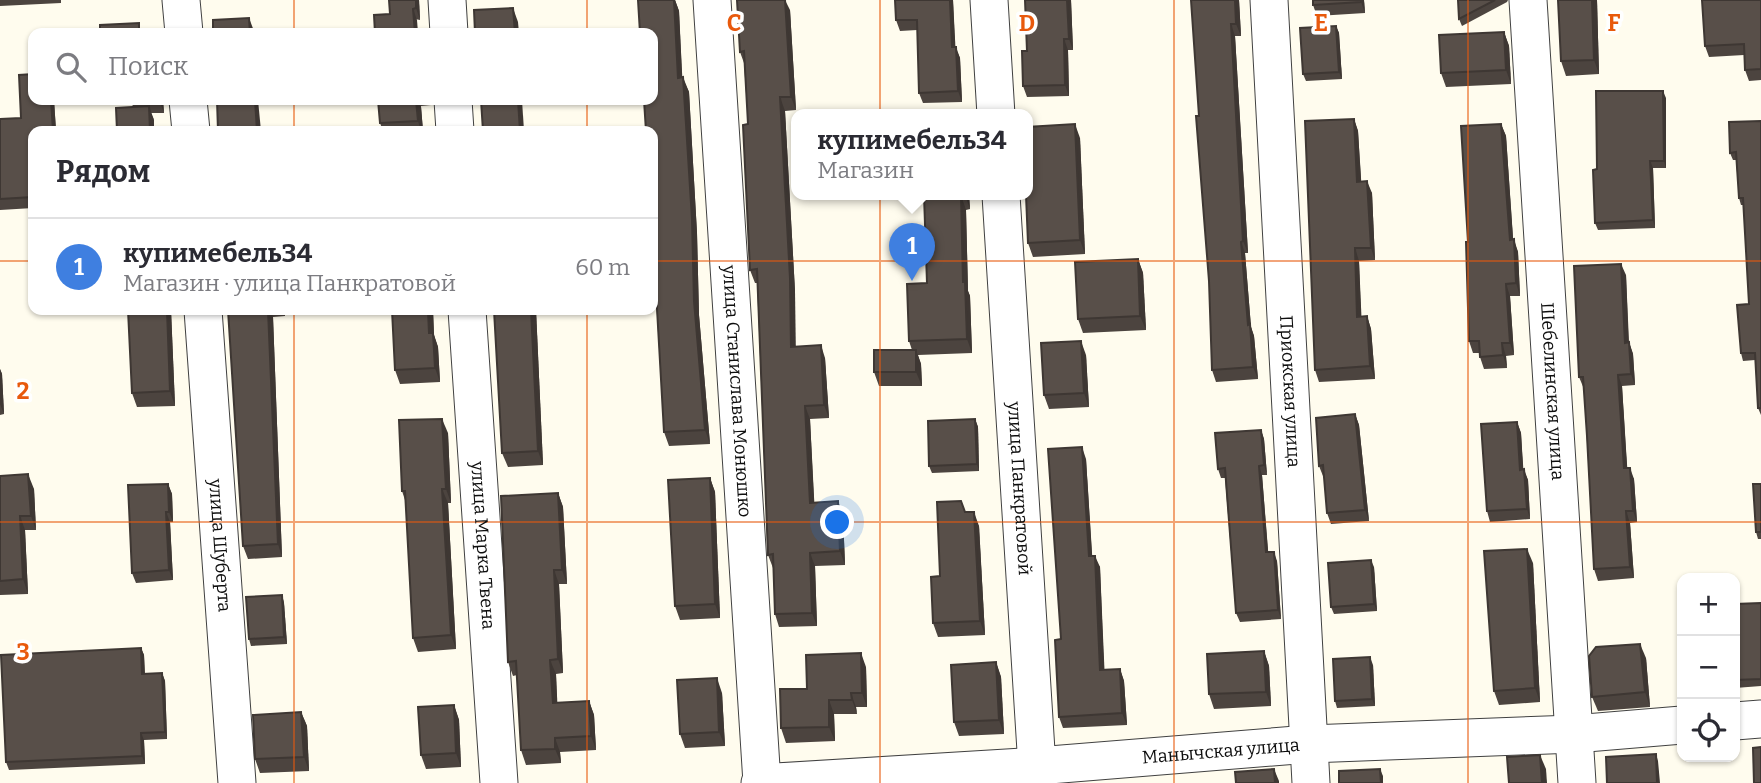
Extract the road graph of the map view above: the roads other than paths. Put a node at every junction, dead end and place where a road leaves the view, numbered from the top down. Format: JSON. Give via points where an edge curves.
{"nodes":[{"id":1,"x":181,"y":0,"type":"edge"},
{"id":2,"x":447,"y":0,"type":"edge"},
{"id":3,"x":712,"y":0,"type":"edge"},
{"id":4,"x":989,"y":0,"type":"edge"},
{"id":5,"x":1269,"y":0,"type":"edge"},
{"id":6,"x":1528,"y":0,"type":"edge"},
{"id":7,"x":184,"y":28,"type":"edge"},
{"id":8,"x":449,"y":28,"type":"edge"},
{"id":9,"x":188,"y":105,"type":"edge"},
{"id":10,"x":453,"y":105,"type":"edge"},
{"id":11,"x":996,"y":109,"type":"edge"},
{"id":12,"x":191,"y":126,"type":"edge"},
{"id":13,"x":456,"y":126,"type":"edge"},
{"id":14,"x":1001,"y":200,"type":"edge"},
{"id":15,"x":203,"y":315,"type":"edge"},
{"id":16,"x":467,"y":315,"type":"edge"},
{"id":17,"x":1761,"y":719,"type":"edge"},
{"id":18,"x":1740,"y":721,"type":"edge"},
{"id":19,"x":1677,"y":725,"type":"edge"},
{"id":20,"x":1574,"y":734,"type":"junction"},
{"id":21,"x":1309,"y":744,"type":"junction"},
{"id":22,"x":1038,"y":775,"type":"edge"},
{"id":23,"x":237,"y":783,"type":"edge"},
{"id":24,"x":499,"y":783,"type":"edge"},
{"id":25,"x":761,"y":783,"type":"edge"},
{"id":26,"x":1311,"y":783,"type":"edge"},
{"id":27,"x":1577,"y":783,"type":"edge"}],
"edges":[{"from":1,"to":7,"type":"street"},
{"from":2,"to":8,"type":"street"},
{"from":3,"to":25,"type":"street","name":"улица Станислава Монюшко"},
{"from":4,"to":11,"type":"street"},
{"from":5,"to":21,"type":"street","name":"Приокская улица"},
{"from":6,"to":20,"type":"street","name":"Шебелинская улица"},
{"from":9,"to":12,"type":"street"},
{"from":10,"to":13,"type":"street"},
{"from":14,"to":22,"type":"street","name":"улица Панкратовой"},
{"from":15,"to":23,"type":"street","name":"улица Шуберта"},
{"from":16,"to":24,"type":"street","name":"улица Марка Твена"},
{"from":17,"to":18,"type":"street"},
{"from":19,"to":20,"type":"street","name":"Манычская улица"},
{"from":20,"to":21,"type":"street","name":"Манычская улица"},
{"from":20,"to":27,"type":"street","name":"Шебелинская улица"},
{"from":21,"to":22,"type":"street","name":"Манычская улица"},
{"from":21,"to":26,"type":"street","name":"Приокская улица"},
{"from":22,"to":25,"type":"street","name":"Манычская улица"}]}
